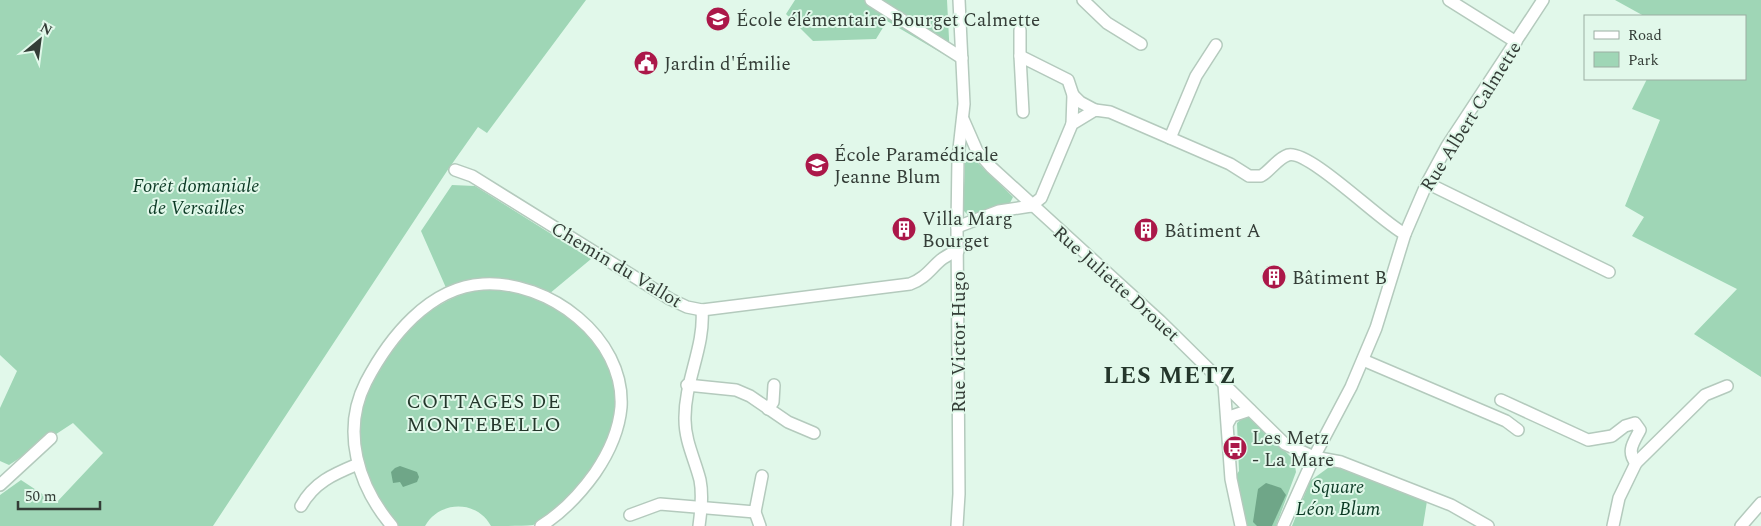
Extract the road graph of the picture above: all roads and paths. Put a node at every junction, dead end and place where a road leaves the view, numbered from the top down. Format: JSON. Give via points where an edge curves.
{"nodes":[{"id":1,"x":871,"y":0,"type":"edge"},
{"id":2,"x":959,"y":0,"type":"edge"},
{"id":3,"x":1083,"y":0,"type":"edge"},
{"id":4,"x":1449,"y":0,"type":"edge"},
{"id":5,"x":1543,"y":0,"type":"edge"},
{"id":6,"x":1020,"y":30,"type":"dead end"},
{"id":7,"x":1516,"y":42,"type":"junction"},
{"id":8,"x":1141,"y":44,"type":"dead end"},
{"id":9,"x":1216,"y":45,"type":"dead end"},
{"id":10,"x":1020,"y":56,"type":"junction"},
{"id":11,"x":962,"y":58,"type":"junction"},
{"id":12,"x":1073,"y":95,"type":"junction"},
{"id":13,"x":1095,"y":110,"type":"junction"},
{"id":14,"x":1023,"y":112,"type":"dead end"},
{"id":15,"x":963,"y":119,"type":"junction"},
{"id":16,"x":1072,"y":124,"type":"junction"},
{"id":17,"x":1170,"y":138,"type":"junction"},
{"id":18,"x":977,"y":151,"type":"junction"},
{"id":19,"x":958,"y":158,"type":"junction"},
{"id":20,"x":455,"y":170,"type":"dead end"},
{"id":21,"x":1426,"y":183,"type":"junction"},
{"id":22,"x":1031,"y":206,"type":"junction"},
{"id":23,"x":957,"y":227,"type":"junction"},
{"id":24,"x":1405,"y":234,"type":"junction"},
{"id":25,"x":958,"y":251,"type":"junction"},
{"id":26,"x":1609,"y":272,"type":"dead end"},
{"id":27,"x":702,"y":310,"type":"junction"},
{"id":28,"x":1363,"y":360,"type":"junction"},
{"id":29,"x":1224,"y":384,"type":"junction"},
{"id":30,"x":687,"y":385,"type":"junction"},
{"id":31,"x":774,"y":385,"type":"dead end"},
{"id":32,"x":1727,"y":386,"type":"dead end"},
{"id":33,"x":1501,"y":400,"type":"dead end"},
{"id":34,"x":768,"y":409,"type":"junction"},
{"id":35,"x":1250,"y":410,"type":"junction"},
{"id":36,"x":1228,"y":423,"type":"junction"},
{"id":37,"x":1518,"y":430,"type":"dead end"},
{"id":38,"x":814,"y":433,"type":"dead end"},
{"id":39,"x":51,"y":438,"type":"dead end"},
{"id":40,"x":1314,"y":457,"type":"junction"},
{"id":41,"x":358,"y":464,"type":"junction"},
{"id":42,"x":1636,"y":464,"type":"junction"},
{"id":43,"x":762,"y":476,"type":"dead end"},
{"id":44,"x":0,"y":485,"type":"edge"},
{"id":45,"x":1761,"y":503,"type":"edge"},
{"id":46,"x":301,"y":506,"type":"dead end"},
{"id":47,"x":702,"y":506,"type":"junction"},
{"id":48,"x":755,"y":512,"type":"junction"},
{"id":49,"x":630,"y":515,"type":"dead end"},
{"id":50,"x":392,"y":526,"type":"edge"},
{"id":51,"x":542,"y":526,"type":"edge"},
{"id":52,"x":699,"y":526,"type":"edge"},
{"id":53,"x":760,"y":526,"type":"edge"},
{"id":54,"x":957,"y":526,"type":"edge"},
{"id":55,"x":1241,"y":526,"type":"edge"},
{"id":56,"x":1283,"y":526,"type":"edge"},
{"id":57,"x":1488,"y":526,"type":"edge"},
{"id":58,"x":1613,"y":526,"type":"edge"},
{"id":59,"x":1741,"y":526,"type":"edge"}],
"edges":[{"from":1,"to":11,"type":"street"},
{"from":2,"to":11,"type":"street"},
{"from":3,"to":8,"type":"street","via":[[1107,23]]},
{"from":4,"to":7,"type":"street"},
{"from":5,"to":7,"type":"street","name":"Rue Albert Calmette"},
{"from":6,"to":10,"type":"street"},
{"from":7,"to":21,"type":"street","name":"Rue Albert Calmette"},
{"from":9,"to":17,"type":"street","via":[[1196,76]]},
{"from":10,"to":12,"type":"street","via":[[1068,80]]},
{"from":10,"to":14,"type":"street"},
{"from":11,"to":15,"type":"street"},
{"from":12,"to":13,"type":"street"},
{"from":12,"to":16,"type":"street"},
{"from":13,"to":16,"type":"street"},
{"from":13,"to":17,"type":"street","via":[[1110,112]]},
{"from":15,"to":18,"type":"street"},
{"from":15,"to":19,"type":"street","name":"Rue Victor Hugo"},
{"from":16,"to":22,"type":"street","via":[[1041,198]]},
{"from":17,"to":24,"type":"street","via":[[1230,164],[1249,176],[1261,176],[1286,156],[1297,156],[1324,172]]},
{"from":18,"to":19,"type":"street"},
{"from":18,"to":22,"type":"street","name":"Rue Juliette Drouet"},
{"from":19,"to":23,"type":"street","name":"Rue Victor Hugo"},
{"from":20,"to":27,"type":"street","name":"Chemin du Vallot","via":[[472,176],[670,299]]},
{"from":21,"to":24,"type":"street","name":"Rue Albert Calmette"},
{"from":21,"to":26,"type":"street"},
{"from":22,"to":23,"type":"street","via":[[999,211]]},
{"from":22,"to":29,"type":"street","name":"Rue Juliette Drouet","via":[[1153,315]]},
{"from":23,"to":25,"type":"street","name":"Rue Victor Hugo"},
{"from":24,"to":28,"type":"street","name":"Rue Albert Calmette","via":[[1383,310]]},
{"from":25,"to":27,"type":"street","name":"Chemin du Vallot","via":[[941,257],[927,274],[910,284]]},
{"from":25,"to":54,"type":"street","name":"Rue Victor Hugo"},
{"from":27,"to":30,"type":"street","via":[[703,323]]},
{"from":28,"to":37,"type":"street","via":[[1506,421]]},
{"from":28,"to":40,"type":"street","name":"Rue Albert Calmette"},
{"from":29,"to":35,"type":"street","name":"Rue Juliette Drouet"},
{"from":29,"to":36,"type":"street"},
{"from":30,"to":34,"type":"street","via":[[736,390]]},
{"from":30,"to":47,"type":"street","via":[[685,420],[700,481]]},
{"from":31,"to":34,"type":"street","via":[[773,402]]},
{"from":32,"to":42,"type":"street","via":[[1705,395]]},
{"from":33,"to":42,"type":"street","via":[[1588,440],[1612,436],[1625,426],[1636,423],[1640,430],[1630,454]]},
{"from":34,"to":38,"type":"street"},
{"from":35,"to":36,"type":"street","via":[[1232,416]]},
{"from":35,"to":40,"type":"street","name":"Rue Juliette Drouet","via":[[1285,444]]},
{"from":36,"to":55,"type":"street","via":[[1231,479]]},
{"from":39,"to":44,"type":"street"},
{"from":40,"to":56,"type":"street","name":"Rue Albert Calmette"},
{"from":40,"to":57,"type":"street","name":"Rue Juliette Drouet","via":[[1341,462],[1451,505]]},
{"from":41,"to":46,"type":"street","via":[[324,479]]},
{"from":41,"to":50,"type":"street","via":[[366,489]]},
{"from":41,"to":51,"type":"street","via":[[354,446],[355,426],[364,388],[382,354],[406,324],[433,302],[468,287],[499,285],[532,293],[574,314],[594,334],[612,364],[621,406],[614,436],[599,467],[576,498]]},
{"from":42,"to":58,"type":"street","via":[[1619,498]]},
{"from":43,"to":48,"type":"street"},
{"from":45,"to":59,"type":"street"},
{"from":47,"to":48,"type":"street"},
{"from":47,"to":49,"type":"street","via":[[660,504]]},
{"from":47,"to":52,"type":"street"},
{"from":48,"to":53,"type":"street"}]}
